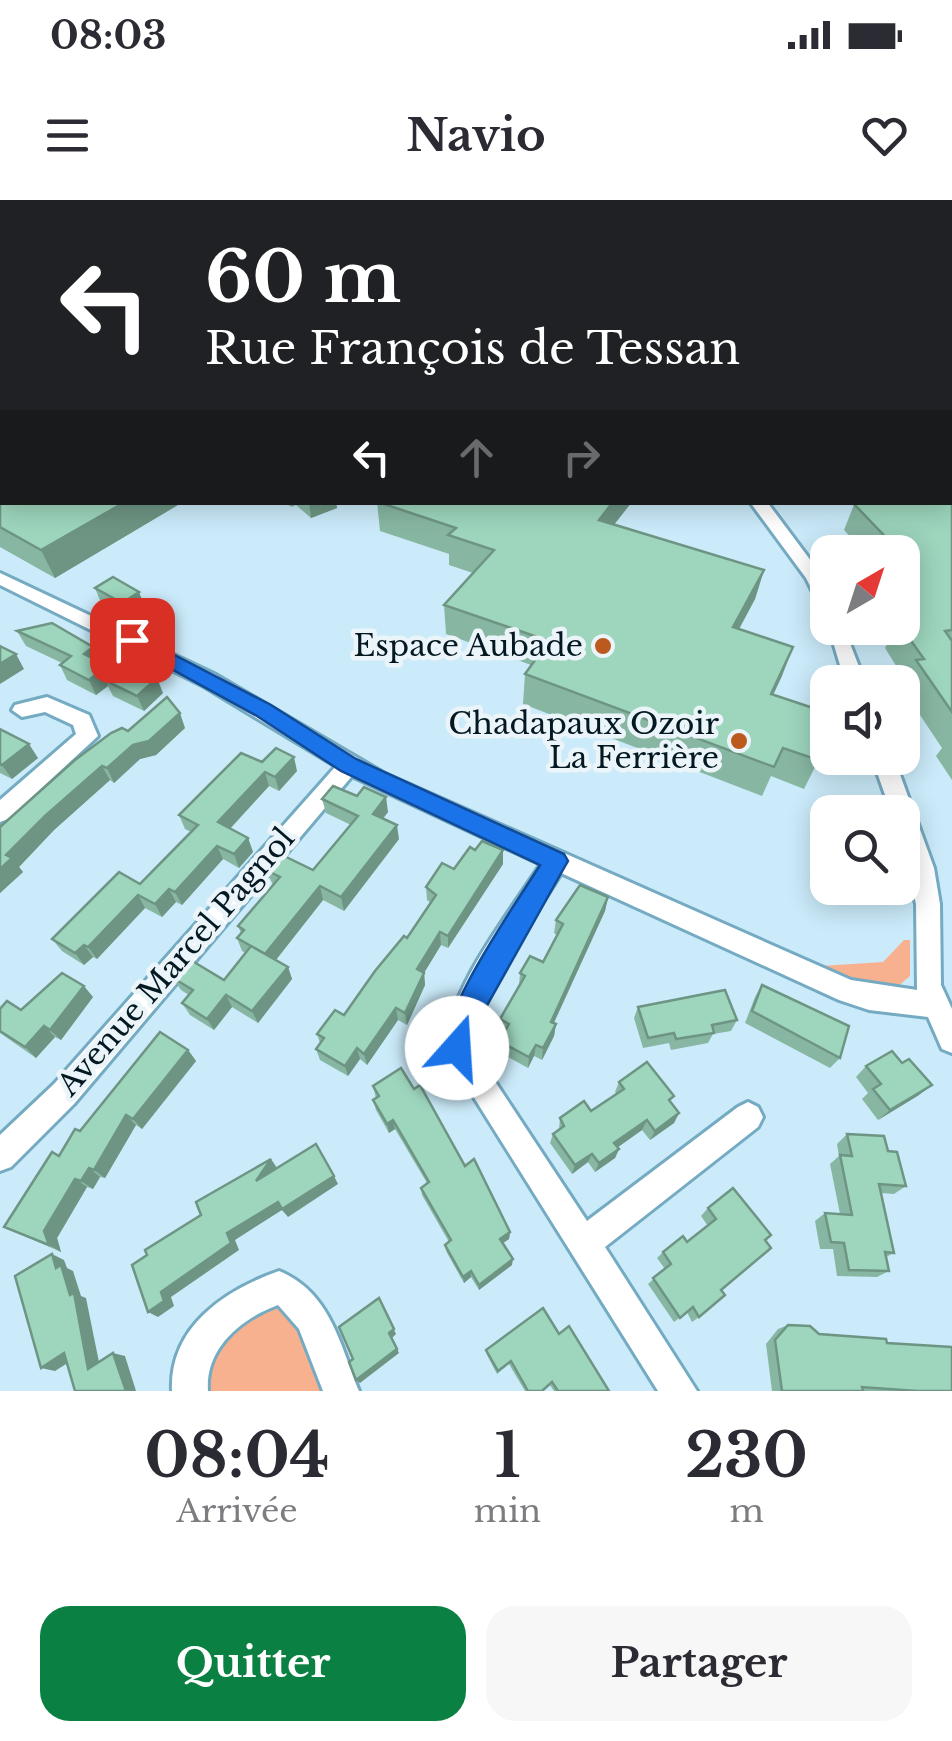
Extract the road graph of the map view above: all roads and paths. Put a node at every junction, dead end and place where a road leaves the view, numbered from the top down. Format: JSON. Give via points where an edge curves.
{"nodes":[{"id":1,"x":760,"y":505,"type":"edge"},
{"id":2,"x":810,"y":572,"type":"edge"},
{"id":3,"x":0,"y":578,"type":"edge"},
{"id":4,"x":22,"y":710,"type":"dead end"},
{"id":5,"x":348,"y":765,"type":"junction"},
{"id":6,"x":889,"y":775,"type":"edge"},
{"id":7,"x":0,"y":813,"type":"edge"},
{"id":8,"x":556,"y":861,"type":"junction"},
{"id":9,"x":936,"y":1005,"type":"junction"},
{"id":10,"x":952,"y":1040,"type":"edge"},
{"id":11,"x":748,"y":1117,"type":"dead end"},
{"id":12,"x":0,"y":1156,"type":"edge"},
{"id":13,"x":583,"y":1244,"type":"junction"},
{"id":14,"x":190,"y":1391,"type":"edge"},
{"id":15,"x":342,"y":1391,"type":"edge"},
{"id":16,"x":679,"y":1391,"type":"edge"}],
"edges":[{"from":1,"to":2,"type":"street"},
{"from":3,"to":5,"type":"street","via":[[209,680]]},
{"from":4,"to":7,"type":"street","via":[[47,704],[82,720],[86,736]]},
{"from":5,"to":8,"type":"street"},
{"from":5,"to":12,"type":"street","name":"Avenue Marcel Pagnol","via":[[64,1094]]},
{"from":6,"to":9,"type":"street","via":[[922,868],[926,968]]},
{"from":8,"to":9,"type":"street","via":[[869,998]]},
{"from":8,"to":13,"type":"street","via":[[480,986],[457,1033],[457,1048]]},
{"from":9,"to":10,"type":"street"},
{"from":11,"to":13,"type":"street"},
{"from":13,"to":16,"type":"street"},
{"from":14,"to":15,"type":"street","via":[[190,1358],[203,1337],[279,1288],[297,1297]]}]}
